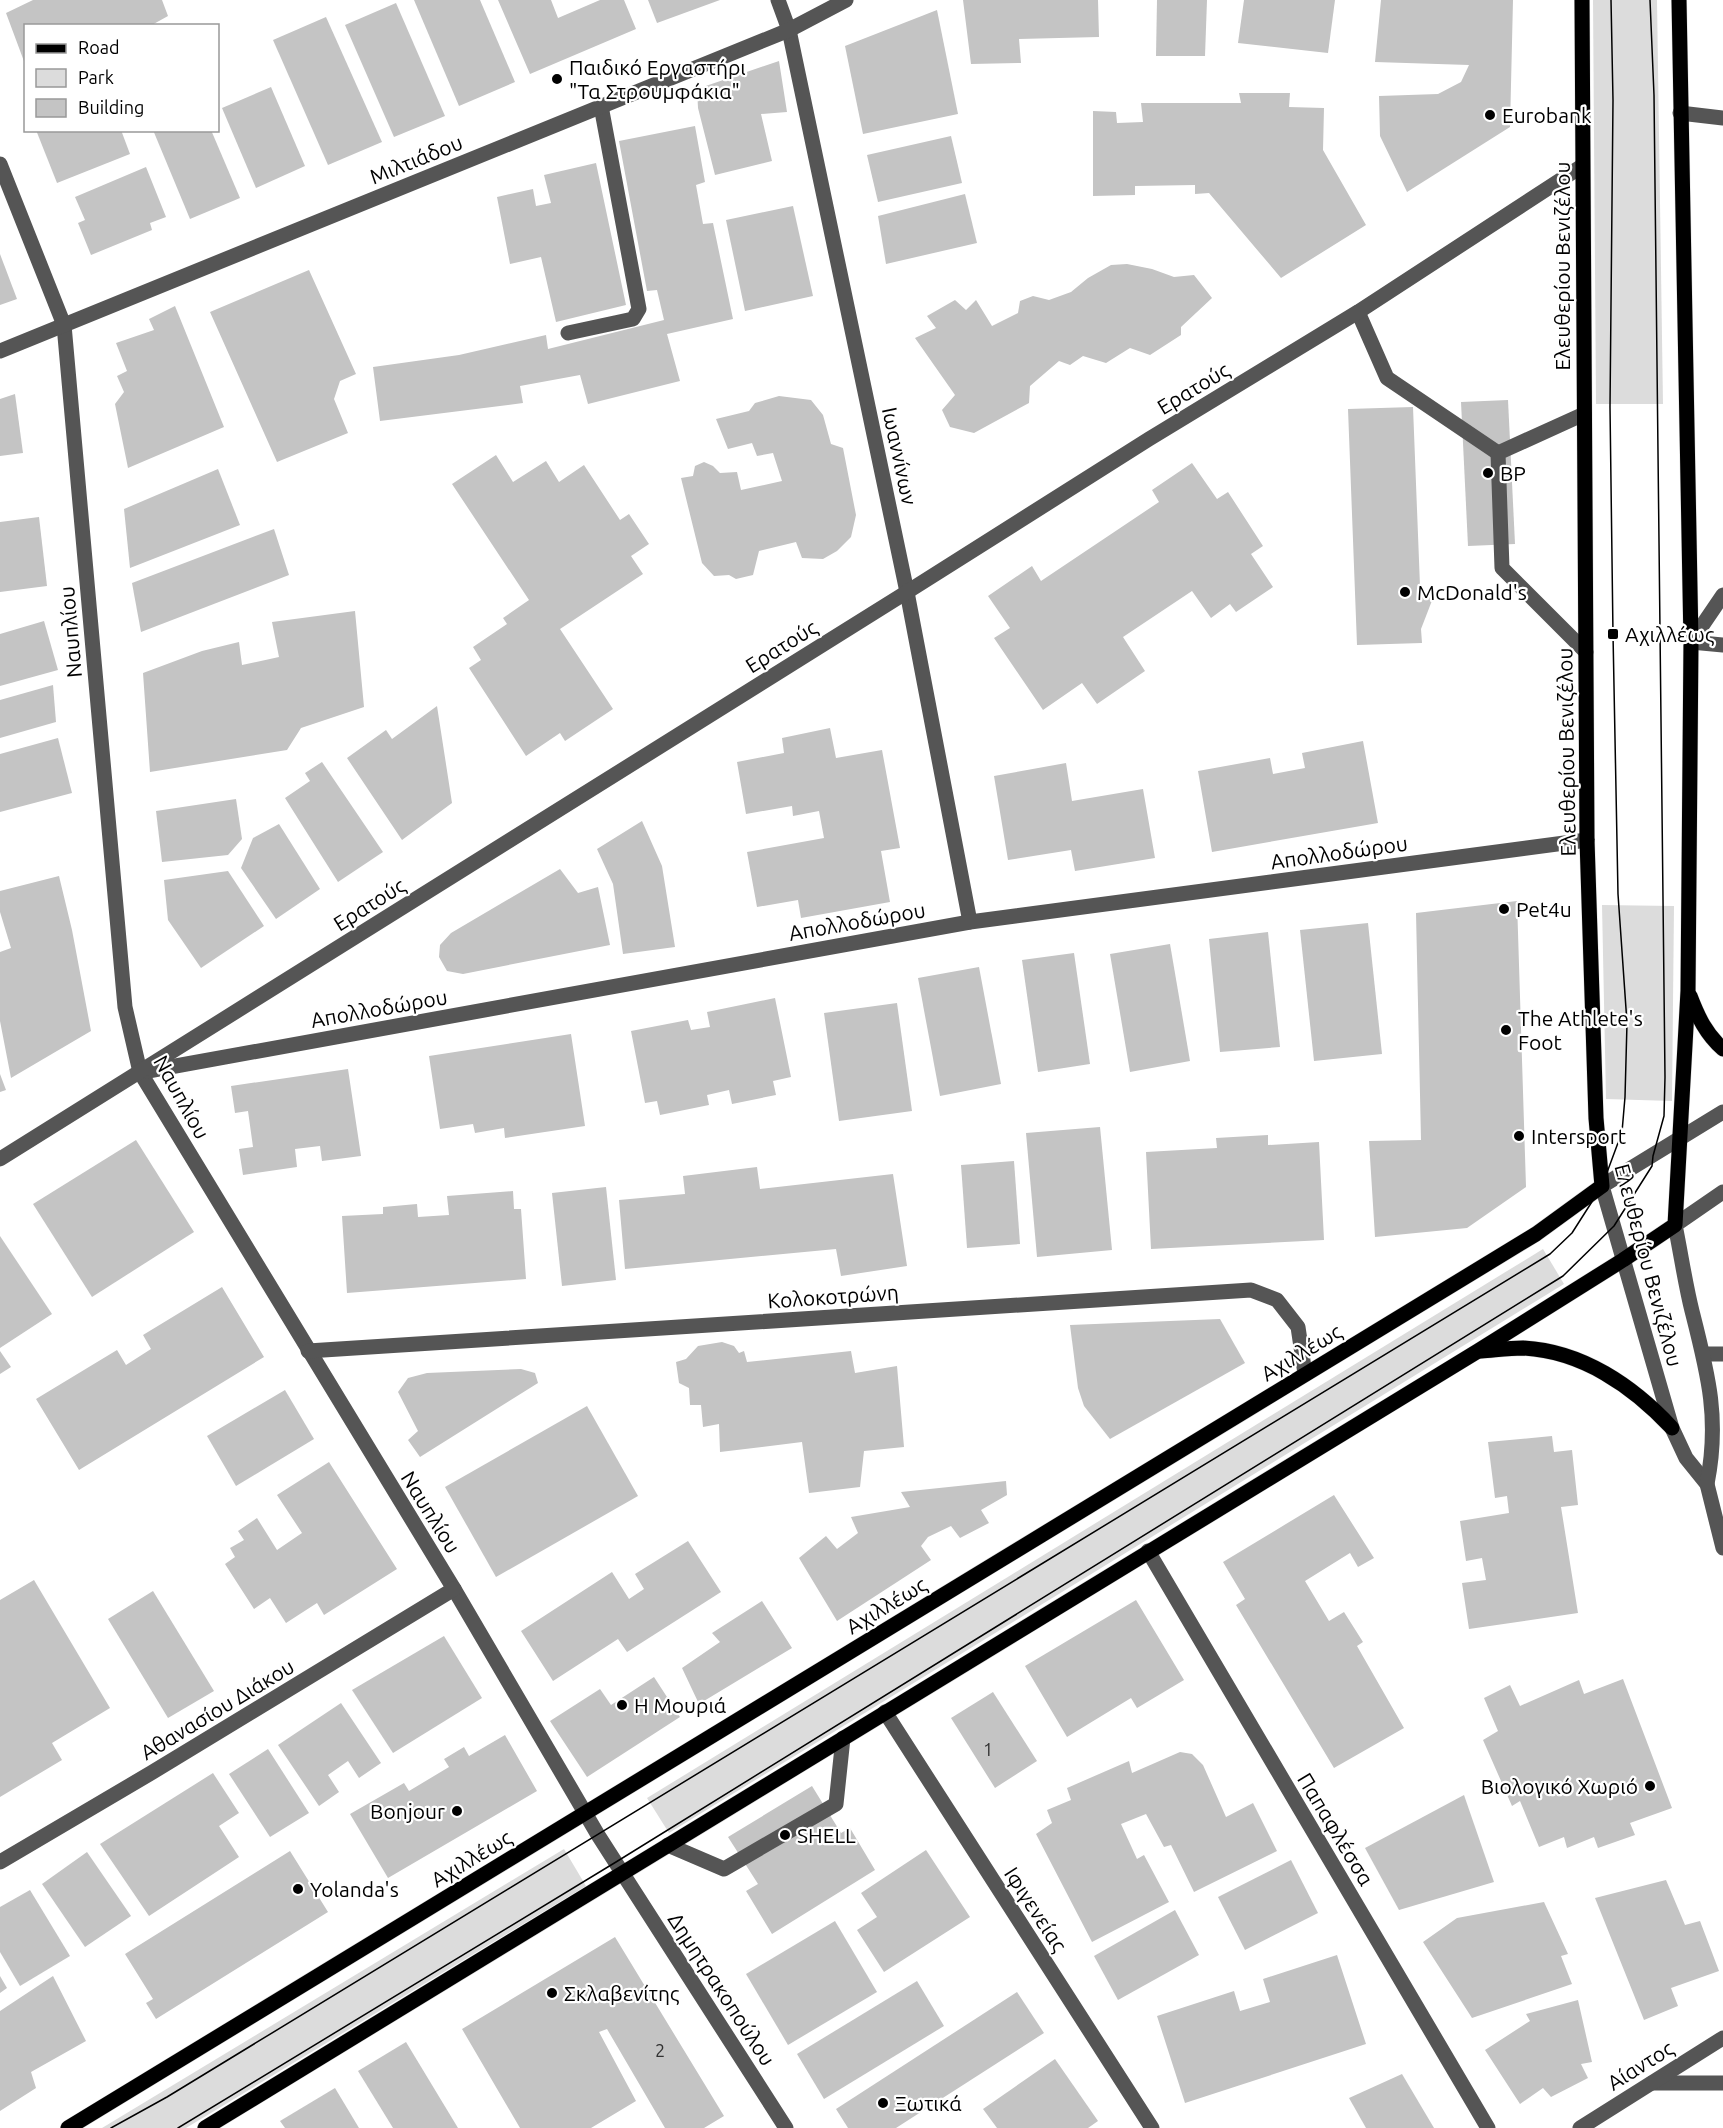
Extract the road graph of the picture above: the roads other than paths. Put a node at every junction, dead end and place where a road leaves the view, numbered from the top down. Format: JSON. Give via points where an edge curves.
{"nodes":[{"id":1,"x":778,"y":0,"type":"edge"},
{"id":2,"x":846,"y":0,"type":"edge"},
{"id":3,"x":1582,"y":0,"type":"edge"},
{"id":4,"x":1679,"y":0,"type":"edge"},
{"id":5,"x":789,"y":30,"type":"junction"},
{"id":6,"x":601,"y":106,"type":"junction"},
{"id":7,"x":1680,"y":113,"type":"junction"},
{"id":8,"x":1723,"y":118,"type":"edge"},
{"id":9,"x":0,"y":164,"type":"edge"},
{"id":10,"x":1582,"y":166,"type":"junction"},
{"id":11,"x":1358,"y":312,"type":"junction"},
{"id":12,"x":64,"y":325,"type":"junction"},
{"id":13,"x":568,"y":333,"type":"dead end"},
{"id":14,"x":0,"y":351,"type":"edge"},
{"id":15,"x":1584,"y":414,"type":"junction"},
{"id":16,"x":1497,"y":453,"type":"junction"},
{"id":17,"x":907,"y":592,"type":"junction"},
{"id":18,"x":1723,"y":595,"type":"edge"},
{"id":19,"x":1691,"y":642,"type":"junction"},
{"id":20,"x":1723,"y":645,"type":"edge"},
{"id":21,"x":1586,"y":652,"type":"junction"},
{"id":22,"x":1587,"y":840,"type":"junction"},
{"id":23,"x":970,"y":922,"type":"junction"},
{"id":24,"x":1688,"y":991,"type":"junction"},
{"id":25,"x":1723,"y":1049,"type":"edge"},
{"id":26,"x":140,"y":1072,"type":"junction"},
{"id":27,"x":1723,"y":1113,"type":"edge"},
{"id":28,"x":1680,"y":1138,"type":"junction"},
{"id":29,"x":0,"y":1160,"type":"edge"},
{"id":30,"x":1602,"y":1186,"type":"junction"},
{"id":31,"x":1723,"y":1192,"type":"edge"},
{"id":32,"x":1675,"y":1226,"type":"junction"},
{"id":33,"x":1623,"y":1260,"type":"junction"},
{"id":34,"x":308,"y":1351,"type":"junction"},
{"id":35,"x":1478,"y":1351,"type":"junction"},
{"id":36,"x":1704,"y":1354,"type":"junction"},
{"id":37,"x":1723,"y":1354,"type":"edge"},
{"id":38,"x":1305,"y":1374,"type":"junction"},
{"id":39,"x":1672,"y":1428,"type":"junction"},
{"id":40,"x":1707,"y":1484,"type":"junction"},
{"id":41,"x":1723,"y":1548,"type":"edge"},
{"id":42,"x":1148,"y":1551,"type":"junction"},
{"id":43,"x":454,"y":1589,"type":"junction"},
{"id":44,"x":885,"y":1712,"type":"junction"},
{"id":45,"x":843,"y":1738,"type":"junction"},
{"id":46,"x":585,"y":1813,"type":"junction"},
{"id":47,"x":668,"y":1845,"type":"junction"},
{"id":48,"x":0,"y":1862,"type":"edge"},
{"id":49,"x":623,"y":1873,"type":"junction"},
{"id":50,"x":1723,"y":2038,"type":"edge"},
{"id":51,"x":1652,"y":2083,"type":"junction"},
{"id":52,"x":1723,"y":2083,"type":"edge"},
{"id":53,"x":224,"y":2123,"type":"edge"},
{"id":54,"x":68,"y":2128,"type":"edge"},
{"id":55,"x":206,"y":2128,"type":"edge"},
{"id":56,"x":786,"y":2128,"type":"edge"},
{"id":57,"x":1152,"y":2128,"type":"edge"},
{"id":58,"x":1488,"y":2128,"type":"edge"},
{"id":59,"x":1580,"y":2128,"type":"edge"}],
"edges":[{"from":1,"to":5,"type":"street","name":"Ιωαννίνων"},
{"from":2,"to":5,"type":"street","name":"Μιλτιάδου"},
{"from":3,"to":10,"type":"main road","name":"Ελευθερίου Βενιζέλου"},
{"from":4,"to":7,"type":"main road","name":"Ελευθερίου Βενιζέλου"},
{"from":5,"to":6,"type":"street","name":"Μιλτιάδου"},
{"from":5,"to":17,"type":"street","name":"Ιωαννίνων"},
{"from":6,"to":12,"type":"street","name":"Μιλτιάδου"},
{"from":6,"to":13,"type":"street","via":[[639,309],[633,319]]},
{"from":7,"to":8,"type":"street"},
{"from":7,"to":19,"type":"main road","name":"Ελευθερίου Βενιζέλου"},
{"from":9,"to":12,"type":"street","name":"Ναυπλίου"},
{"from":10,"to":11,"type":"street","name":"Ερατούς"},
{"from":10,"to":15,"type":"main road","name":"Ελευθερίου Βενιζέλου"},
{"from":11,"to":16,"type":"street","via":[[1387,378]]},
{"from":11,"to":17,"type":"street","name":"Ερατούς"},
{"from":12,"to":14,"type":"street","name":"Μιλτιάδου"},
{"from":12,"to":26,"type":"street","name":"Ναυπλίου","via":[[125,1007]]},
{"from":15,"to":16,"type":"street"},
{"from":15,"to":21,"type":"main road","name":"Ελευθερίου Βενιζέλου"},
{"from":16,"to":21,"type":"street","via":[[1502,568]]},
{"from":17,"to":23,"type":"street","name":"Ιωαννίνων"},
{"from":17,"to":26,"type":"street","name":"Ερατούς"},
{"from":18,"to":19,"type":"street"},
{"from":19,"to":20,"type":"street"},
{"from":19,"to":24,"type":"main road","name":"Ελευθερίου Βενιζέλου"},
{"from":21,"to":22,"type":"main road","name":"Ελευθερίου Βενιζέλου"},
{"from":22,"to":23,"type":"street","name":"Απολλοδώρου"},
{"from":22,"to":30,"type":"main road","name":"Ελευθερίου Βενιζέλου","via":[[1596,1118]]},
{"from":23,"to":26,"type":"street","name":"Απολλοδώρου"},
{"from":24,"to":25,"type":"main road","via":[[1699,1019]]},
{"from":24,"to":28,"type":"main road","name":"Ελευθερίου Βενιζέλου"},
{"from":26,"to":29,"type":"street","name":"Ερατούς"},
{"from":26,"to":34,"type":"street","name":"Ναυπλίου"},
{"from":27,"to":28,"type":"street","name":"Αχιλλέως"},
{"from":28,"to":30,"type":"street","name":"Αχιλλέως"},
{"from":28,"to":32,"type":"main road","name":"Ελευθερίου Βενιζέλου"},
{"from":30,"to":33,"type":"street","name":"Ελευθερίου Βενιζέλου"},
{"from":30,"to":38,"type":"main road","name":"Αχιλλέως","via":[[1536,1234]]},
{"from":31,"to":32,"type":"street"},
{"from":32,"to":33,"type":"main road"},
{"from":32,"to":36,"type":"street","name":"Ελευθερίου Βενιζέλου"},
{"from":33,"to":35,"type":"main road"},
{"from":33,"to":39,"type":"street","name":"Ελευθερίου Βενιζέλου"},
{"from":34,"to":38,"type":"street","name":"Κολοκοτρώνη","via":[[1251,1290],[1278,1300],[1298,1327]]},
{"from":34,"to":43,"type":"street","name":"Ναυπλίου"},
{"from":35,"to":39,"type":"main road","via":[[1525,1348],[1577,1361],[1629,1388]]},
{"from":35,"to":42,"type":"main road"},
{"from":36,"to":37,"type":"street"},
{"from":36,"to":40,"type":"street","name":"Ελευθερίου Βενιζέλου","via":[[1714,1416]]},
{"from":38,"to":46,"type":"main road","name":"Αχιλλέως"},
{"from":39,"to":40,"type":"street","name":"Ελευθερίου Βενιζέλου","via":[[1686,1458]]},
{"from":40,"to":41,"type":"street","name":"Ελευθερίου Βενιζέλου"},
{"from":42,"to":44,"type":"main road"},
{"from":42,"to":58,"type":"street","name":"Παπαφλέσσα"},
{"from":43,"to":46,"type":"street","name":"Ναυπλίου"},
{"from":43,"to":48,"type":"street","name":"Αθανασίου Διάκου"},
{"from":44,"to":45,"type":"main road"},
{"from":44,"to":57,"type":"street","name":"Ιφιγενείας"},
{"from":45,"to":47,"type":"main road"},
{"from":45,"to":47,"type":"street","via":[[836,1804],[724,1869]]},
{"from":46,"to":49,"type":"street","name":"Ναυπλίου"},
{"from":46,"to":54,"type":"main road","name":"Αχιλλέως"},
{"from":47,"to":49,"type":"main road"},
{"from":49,"to":53,"type":"main road"},
{"from":49,"to":56,"type":"street","name":"Δημητρακοπούλου"},
{"from":50,"to":51,"type":"street","name":"Αίαντος"},
{"from":51,"to":52,"type":"street"},
{"from":51,"to":59,"type":"street","name":"Αίαντος"},
{"from":53,"to":55,"type":"main road"}]}
